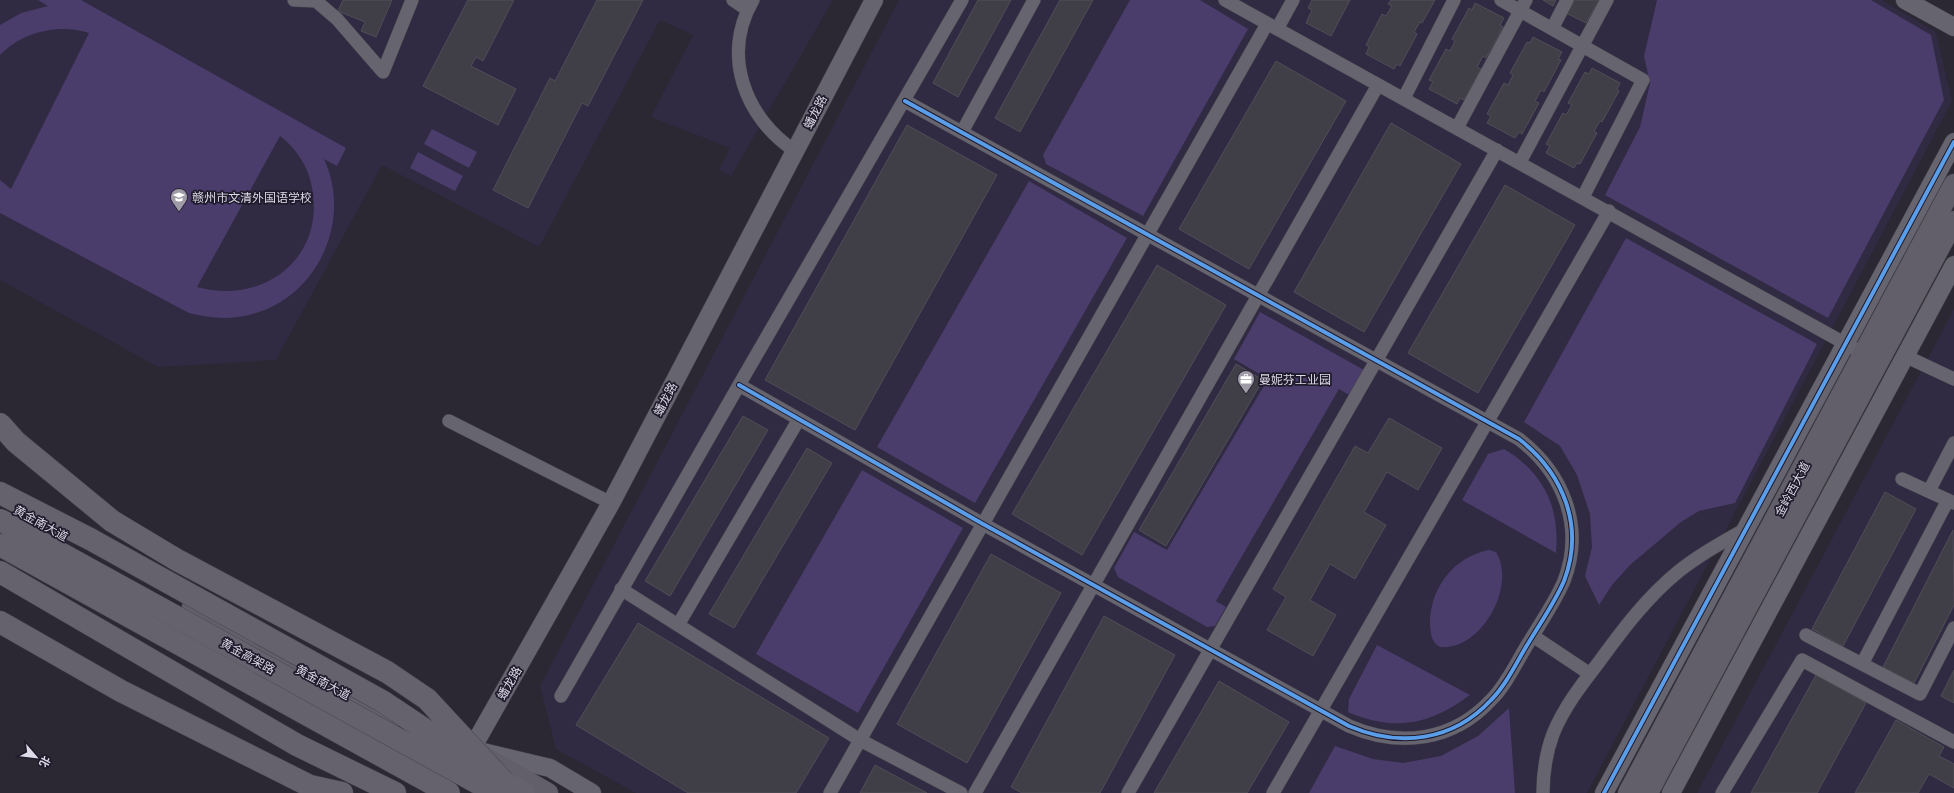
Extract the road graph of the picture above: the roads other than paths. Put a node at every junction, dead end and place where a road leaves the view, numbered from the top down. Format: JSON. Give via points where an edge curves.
{"nodes":[{"id":1,"x":294,"y":0,"type":"edge"},
{"id":2,"x":412,"y":0,"type":"edge"},
{"id":3,"x":733,"y":0,"type":"edge"},
{"id":4,"x":874,"y":0,"type":"edge"},
{"id":5,"x":962,"y":0,"type":"edge"},
{"id":6,"x":1034,"y":0,"type":"edge"},
{"id":7,"x":1226,"y":0,"type":"edge"},
{"id":8,"x":1293,"y":0,"type":"edge"},
{"id":9,"x":1454,"y":0,"type":"edge"},
{"id":10,"x":1501,"y":0,"type":"edge"},
{"id":11,"x":1567,"y":0,"type":"edge"},
{"id":12,"x":1607,"y":0,"type":"edge"},
{"id":13,"x":1905,"y":0,"type":"edge"},
{"id":14,"x":751,"y":5,"type":"edge"},
{"id":15,"x":1524,"y":6,"type":"edge"},
{"id":16,"x":1272,"y":27,"type":"junction"},
{"id":17,"x":1954,"y":27,"type":"edge"},
{"id":18,"x":1552,"y":29,"type":"junction"},
{"id":19,"x":1582,"y":45,"type":"junction"},
{"id":20,"x":1378,"y":85,"type":"junction"},
{"id":21,"x":1404,"y":98,"type":"junction"},
{"id":22,"x":905,"y":101,"type":"junction"},
{"id":23,"x":1457,"y":128,"type":"junction"},
{"id":24,"x":962,"y":132,"type":"junction"},
{"id":25,"x":1954,"y":142,"type":"edge"},
{"id":26,"x":1497,"y":150,"type":"junction"},
{"id":27,"x":795,"y":151,"type":"junction"},
{"id":28,"x":1520,"y":162,"type":"junction"},
{"id":29,"x":1954,"y":184,"type":"edge"},
{"id":30,"x":1583,"y":197,"type":"junction"},
{"id":31,"x":1609,"y":211,"type":"junction"},
{"id":32,"x":1954,"y":221,"type":"edge"},
{"id":33,"x":1147,"y":234,"type":"junction"},
{"id":34,"x":1954,"y":265,"type":"edge"},
{"id":35,"x":1259,"y":295,"type":"junction"},
{"id":36,"x":1846,"y":343,"type":"junction"},
{"id":37,"x":1864,"y":354,"type":"junction"},
{"id":38,"x":1905,"y":356,"type":"junction"},
{"id":39,"x":1376,"y":360,"type":"junction"},
{"id":40,"x":1954,"y":379,"type":"edge"},
{"id":41,"x":739,"y":385,"type":"junction"},
{"id":42,"x":799,"y":419,"type":"junction"},
{"id":43,"x":449,"y":421,"type":"dead end"},
{"id":44,"x":1488,"y":421,"type":"junction"},
{"id":45,"x":0,"y":424,"type":"edge"},
{"id":46,"x":1954,"y":443,"type":"edge"},
{"id":47,"x":1902,"y":478,"type":"dead end"},
{"id":48,"x":1929,"y":491,"type":"junction"},
{"id":49,"x":0,"y":493,"type":"edge"},
{"id":50,"x":0,"y":500,"type":"edge"},
{"id":51,"x":1951,"y":501,"type":"edge"},
{"id":52,"x":611,"y":503,"type":"junction"},
{"id":53,"x":0,"y":520,"type":"edge"},
{"id":54,"x":983,"y":524,"type":"junction"},
{"id":55,"x":1746,"y":529,"type":"junction"},
{"id":56,"x":0,"y":545,"type":"edge"},
{"id":57,"x":0,"y":550,"type":"edge"},
{"id":58,"x":0,"y":572,"type":"edge"},
{"id":59,"x":1093,"y":585,"type":"junction"},
{"id":60,"x":622,"y":589,"type":"junction"},
{"id":61,"x":0,"y":622,"type":"edge"},
{"id":62,"x":678,"y":625,"type":"junction"},
{"id":63,"x":1954,"y":628,"type":"edge"},
{"id":64,"x":1806,"y":635,"type":"dead end"},
{"id":65,"x":1533,"y":636,"type":"junction"},
{"id":66,"x":1210,"y":649,"type":"junction"},
{"id":67,"x":1862,"y":664,"type":"junction"},
{"id":68,"x":1590,"y":674,"type":"junction"},
{"id":69,"x":561,"y":696,"type":"dead end"},
{"id":70,"x":1321,"y":710,"type":"junction"},
{"id":71,"x":860,"y":740,"type":"junction"},
{"id":72,"x":1954,"y":742,"type":"edge"},
{"id":73,"x":472,"y":750,"type":"junction"},
{"id":74,"x":500,"y":787,"type":"edge"},
{"id":75,"x":342,"y":793,"type":"edge"},
{"id":76,"x":395,"y":793,"type":"edge"},
{"id":77,"x":439,"y":793,"type":"edge"},
{"id":78,"x":448,"y":793,"type":"edge"},
{"id":79,"x":524,"y":793,"type":"edge"},
{"id":80,"x":548,"y":793,"type":"edge"},
{"id":81,"x":592,"y":793,"type":"edge"},
{"id":82,"x":830,"y":793,"type":"edge"},
{"id":83,"x":961,"y":793,"type":"edge"},
{"id":84,"x":975,"y":793,"type":"edge"},
{"id":85,"x":1128,"y":793,"type":"edge"},
{"id":86,"x":1273,"y":793,"type":"edge"},
{"id":87,"x":1543,"y":793,"type":"edge"},
{"id":88,"x":1604,"y":793,"type":"edge"},
{"id":89,"x":1628,"y":793,"type":"edge"},
{"id":90,"x":1648,"y":793,"type":"edge"},
{"id":91,"x":1671,"y":793,"type":"edge"},
{"id":92,"x":1722,"y":793,"type":"edge"}],
"edges":[{"from":1,"to":2,"type":"street","via":[[316,2],[337,19],[383,72]]},
{"from":3,"to":14,"type":"street"},
{"from":4,"to":27,"type":"street","name":"蟠龙路"},
{"from":5,"to":22,"type":"street"},
{"from":6,"to":24,"type":"street"},
{"from":7,"to":16,"type":"street"},
{"from":8,"to":16,"type":"street"},
{"from":9,"to":21,"type":"street"},
{"from":10,"to":15,"type":"street"},
{"from":11,"to":18,"type":"street"},
{"from":12,"to":19,"type":"street"},
{"from":13,"to":17,"type":"street"},
{"from":14,"to":27,"type":"street","via":[[741,32],[739,47],[739,63],[746,93],[761,120],[782,142]]},
{"from":15,"to":18,"type":"street"},
{"from":15,"to":23,"type":"street"},
{"from":16,"to":20,"type":"street"},
{"from":16,"to":33,"type":"street"},
{"from":18,"to":19,"type":"street"},
{"from":19,"to":28,"type":"street"},
{"from":19,"to":30,"type":"street","via":[[1643,80]]},
{"from":20,"to":21,"type":"street"},
{"from":20,"to":35,"type":"street"},
{"from":21,"to":23,"type":"street"},
{"from":22,"to":24,"type":"street"},
{"from":22,"to":41,"type":"street"},
{"from":23,"to":26,"type":"street"},
{"from":24,"to":33,"type":"street"},
{"from":25,"to":36,"type":"street"},
{"from":26,"to":28,"type":"street"},
{"from":26,"to":39,"type":"street"},
{"from":27,"to":52,"type":"street","name":"蟠龙路"},
{"from":28,"to":30,"type":"street"},
{"from":29,"to":37,"type":"main road","name":"金岭西大道"},
{"from":30,"to":31,"type":"street"},
{"from":31,"to":36,"type":"street"},
{"from":31,"to":44,"type":"street"},
{"from":32,"to":90,"type":"main road","name":"金岭西大道"},
{"from":33,"to":35,"type":"street"},
{"from":33,"to":54,"type":"street"},
{"from":34,"to":38,"type":"street"},
{"from":35,"to":39,"type":"street"},
{"from":35,"to":59,"type":"street"},
{"from":36,"to":37,"type":"street"},
{"from":36,"to":55,"type":"street"},
{"from":37,"to":89,"type":"main road","name":"金岭西大道"},
{"from":38,"to":40,"type":"street"},
{"from":38,"to":91,"type":"street"},
{"from":39,"to":44,"type":"street"},
{"from":39,"to":66,"type":"street"},
{"from":41,"to":42,"type":"street"},
{"from":41,"to":60,"type":"street"},
{"from":42,"to":54,"type":"street"},
{"from":42,"to":62,"type":"street"},
{"from":43,"to":52,"type":"street"},
{"from":44,"to":65,"type":"street","via":[[1518,439],[1542,459],[1560,485],[1570,516],[1569,564],[1558,595]]},
{"from":44,"to":70,"type":"street"},
{"from":45,"to":74,"type":"highway","bridge":true,"via":[[16,442],[112,521],[177,560],[387,672],[427,699]]},
{"from":46,"to":48,"type":"street"},
{"from":47,"to":48,"type":"street"},
{"from":48,"to":51,"type":"street"},
{"from":49,"to":74,"type":"highway","bridge":true,"via":[[90,539],[382,701]]},
{"from":50,"to":73,"type":"main road","name":"黄金南大道","via":[[141,578],[302,672],[387,716]]},
{"from":51,"to":67,"type":"street"},
{"from":52,"to":73,"type":"street","name":"蟠龙路"},
{"from":53,"to":74,"type":"highway","name":"黄金高架路","bridge":true},
{"from":54,"to":59,"type":"street"},
{"from":54,"to":71,"type":"street"},
{"from":55,"to":68,"type":"street","via":[[1700,555],[1660,588],[1625,627]]},
{"from":55,"to":88,"type":"street"},
{"from":56,"to":78,"type":"highway","name":"黄金高架路","bridge":true},
{"from":57,"to":77,"type":"main road","via":[[119,609],[277,708]]},
{"from":58,"to":76,"type":"highway","via":[[297,745]]},
{"from":59,"to":66,"type":"street"},
{"from":59,"to":84,"type":"street"},
{"from":60,"to":62,"type":"street"},
{"from":60,"to":69,"type":"street"},
{"from":61,"to":75,"type":"highway","via":[[121,691],[256,759],[310,786]]},
{"from":62,"to":71,"type":"street"},
{"from":63,"to":67,"type":"street","via":[[1920,694]]},
{"from":64,"to":67,"type":"street"},
{"from":65,"to":68,"type":"street"},
{"from":65,"to":70,"type":"street","via":[[1492,700],[1466,721],[1436,735],[1405,739],[1376,736],[1349,726]]},
{"from":66,"to":70,"type":"street"},
{"from":66,"to":85,"type":"street"},
{"from":68,"to":87,"type":"street","via":[[1560,718],[1554,733],[1545,765]]},
{"from":70,"to":86,"type":"street"},
{"from":71,"to":82,"type":"street"},
{"from":71,"to":83,"type":"street"},
{"from":72,"to":92,"type":"street","via":[[1802,660]]},
{"from":73,"to":78,"type":"street","name":"蟠龙路"},
{"from":73,"to":80,"type":"main road","name":"黄金南大道"},
{"from":73,"to":81,"type":"street","via":[[550,768]]},
{"from":74,"to":79,"type":"highway"}]}
